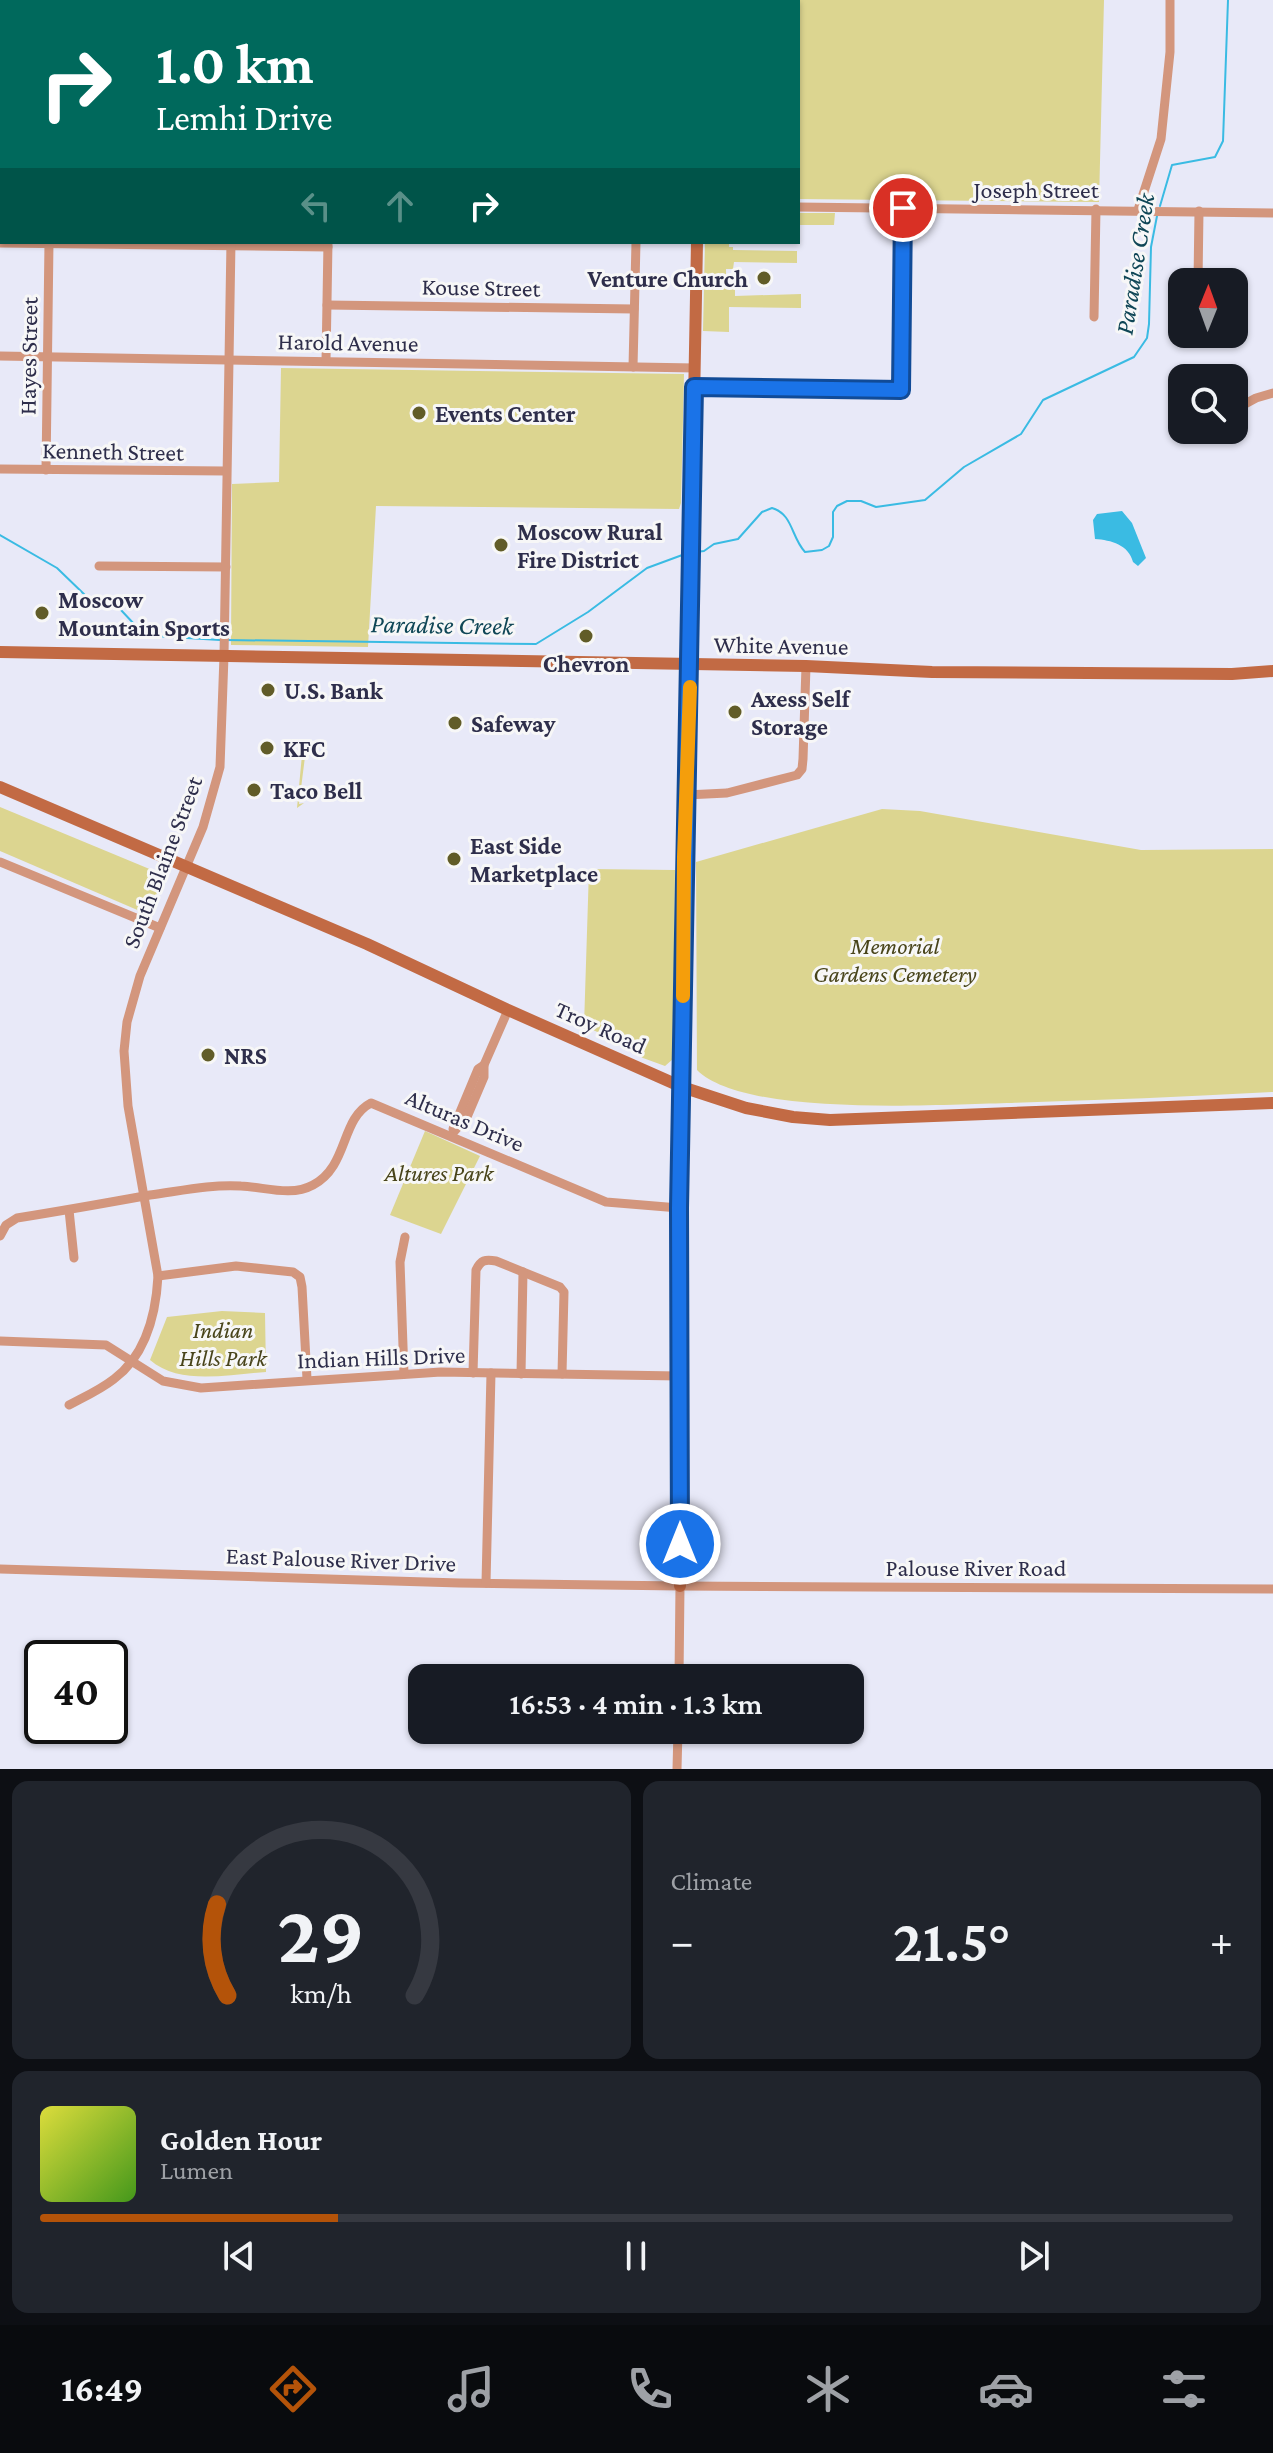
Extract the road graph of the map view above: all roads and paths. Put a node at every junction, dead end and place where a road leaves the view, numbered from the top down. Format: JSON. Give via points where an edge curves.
{"nodes":[{"id":1,"x":1170,"y":0,"type":"edge"},
{"id":2,"x":800,"y":207,"type":"edge"},
{"id":3,"x":903,"y":208,"type":"junction"},
{"id":4,"x":1096,"y":209,"type":"junction"},
{"id":5,"x":1138,"y":210,"type":"junction"},
{"id":6,"x":1199,"y":211,"type":"junction"},
{"id":7,"x":1273,"y":213,"type":"edge"},
{"id":8,"x":49,"y":244,"type":"edge"},
{"id":9,"x":231,"y":244,"type":"edge"},
{"id":10,"x":328,"y":244,"type":"edge"},
{"id":11,"x":636,"y":244,"type":"edge"},
{"id":12,"x":697,"y":244,"type":"edge"},
{"id":13,"x":1198,"y":268,"type":"edge"},
{"id":14,"x":327,"y":305,"type":"junction"},
{"id":15,"x":634,"y":309,"type":"junction"},
{"id":16,"x":1094,"y":317,"type":"dead end"},
{"id":17,"x":0,"y":356,"type":"edge"},
{"id":18,"x":47,"y":356,"type":"junction"},
{"id":19,"x":227,"y":360,"type":"junction"},
{"id":20,"x":326,"y":361,"type":"junction"},
{"id":21,"x":633,"y":367,"type":"junction"},
{"id":22,"x":695,"y":368,"type":"junction"},
{"id":23,"x":694,"y":387,"type":"junction"},
{"id":24,"x":1273,"y":393,"type":"edge"},
{"id":25,"x":1248,"y":402,"type":"edge"},
{"id":26,"x":0,"y":469,"type":"edge"},
{"id":27,"x":46,"y":470,"type":"junction"},
{"id":28,"x":225,"y":471,"type":"junction"},
{"id":29,"x":99,"y":566,"type":"dead end"},
{"id":30,"x":226,"y":567,"type":"junction"},
{"id":31,"x":0,"y":652,"type":"edge"},
{"id":32,"x":224,"y":653,"type":"junction"},
{"id":33,"x":691,"y":665,"type":"junction"},
{"id":34,"x":806,"y":666,"type":"junction"},
{"id":35,"x":1273,"y":671,"type":"edge"},
{"id":36,"x":0,"y":787,"type":"edge"},
{"id":37,"x":686,"y":795,"type":"junction"},
{"id":38,"x":0,"y":862,"type":"edge"},
{"id":39,"x":186,"y":868,"type":"junction"},
{"id":40,"x":160,"y":928,"type":"junction"},
{"id":41,"x":508,"y":1010,"type":"junction"},
{"id":42,"x":682,"y":1087,"type":"junction"},
{"id":43,"x":1273,"y":1103,"type":"edge"},
{"id":44,"x":451,"y":1135,"type":"junction"},
{"id":45,"x":144,"y":1196,"type":"junction"},
{"id":46,"x":679,"y":1208,"type":"junction"},
{"id":47,"x":69,"y":1210,"type":"junction"},
{"id":48,"x":0,"y":1236,"type":"edge"},
{"id":49,"x":405,"y":1237,"type":"dead end"},
{"id":50,"x":74,"y":1258,"type":"dead end"},
{"id":51,"x":523,"y":1272,"type":"junction"},
{"id":52,"x":158,"y":1276,"type":"junction"},
{"id":53,"x":0,"y":1341,"type":"edge"},
{"id":54,"x":132,"y":1361,"type":"junction"},
{"id":55,"x":473,"y":1373,"type":"junction"},
{"id":56,"x":491,"y":1373,"type":"junction"},
{"id":57,"x":404,"y":1374,"type":"junction"},
{"id":58,"x":521,"y":1374,"type":"junction"},
{"id":59,"x":562,"y":1374,"type":"junction"},
{"id":60,"x":679,"y":1376,"type":"junction"},
{"id":61,"x":307,"y":1379,"type":"junction"},
{"id":62,"x":69,"y":1405,"type":"dead end"},
{"id":63,"x":0,"y":1569,"type":"edge"},
{"id":64,"x":486,"y":1583,"type":"junction"},
{"id":65,"x":680,"y":1586,"type":"junction"},
{"id":66,"x":1273,"y":1589,"type":"edge"},
{"id":67,"x":679,"y":1664,"type":"edge"},
{"id":68,"x":678,"y":1744,"type":"edge"},
{"id":69,"x":677,"y":1769,"type":"edge"}],
"edges":[{"from":1,"to":5,"type":"street","via":[[1161,139]]},
{"from":2,"to":3,"type":"street","name":"Joseph Street"},
{"from":3,"to":4,"type":"street","name":"Joseph Street"},
{"from":3,"to":23,"type":"street","via":[[901,390]]},
{"from":4,"to":5,"type":"street","name":"Joseph Street"},
{"from":4,"to":16,"type":"street"},
{"from":5,"to":6,"type":"street","name":"Joseph Street"},
{"from":6,"to":7,"type":"street","name":"Joseph Street"},
{"from":6,"to":13,"type":"street"},
{"from":8,"to":18,"type":"street","name":"Hayes Street"},
{"from":9,"to":19,"type":"street","name":"South Blaine Street"},
{"from":10,"to":14,"type":"street"},
{"from":11,"to":15,"type":"street"},
{"from":12,"to":22,"type":"street"},
{"from":14,"to":15,"type":"street","name":"Kouse Street"},
{"from":14,"to":20,"type":"street"},
{"from":15,"to":21,"type":"street"},
{"from":17,"to":18,"type":"street","name":"Harold Avenue"},
{"from":18,"to":19,"type":"street","name":"Harold Avenue"},
{"from":18,"to":27,"type":"street","name":"Hayes Street"},
{"from":19,"to":20,"type":"street","name":"Harold Avenue"},
{"from":19,"to":28,"type":"street","name":"South Blaine Street"},
{"from":20,"to":21,"type":"street","name":"Harold Avenue"},
{"from":21,"to":22,"type":"street","name":"Harold Avenue"},
{"from":22,"to":23,"type":"street"},
{"from":23,"to":33,"type":"street"},
{"from":24,"to":25,"type":"street"},
{"from":26,"to":27,"type":"street","name":"Kenneth Street"},
{"from":27,"to":28,"type":"street","name":"Kenneth Street"},
{"from":28,"to":30,"type":"street","name":"South Blaine Street"},
{"from":29,"to":30,"type":"street"},
{"from":30,"to":32,"type":"street","name":"South Blaine Street"},
{"from":31,"to":32,"type":"street","name":"White Avenue"},
{"from":32,"to":33,"type":"street","name":"White Avenue"},
{"from":32,"to":39,"type":"street","name":"South Blaine Street","via":[[220,767]]},
{"from":33,"to":34,"type":"street","name":"White Avenue"},
{"from":33,"to":37,"type":"street"},
{"from":34,"to":35,"type":"street","name":"White Avenue","via":[[932,672]]},
{"from":34,"to":37,"type":"street","via":[[802,765],[797,775],[727,793]]},
{"from":36,"to":39,"type":"street","name":"Troy Road"},
{"from":37,"to":42,"type":"street"},
{"from":38,"to":40,"type":"street"},
{"from":39,"to":40,"type":"street","name":"South Blaine Street"},
{"from":39,"to":41,"type":"street","name":"Troy Road"},
{"from":40,"to":45,"type":"street","name":"South Blaine Street","via":[[140,976],[124,1051]]},
{"from":41,"to":42,"type":"street","name":"Troy Road"},
{"from":41,"to":44,"type":"street"},
{"from":42,"to":43,"type":"street","name":"Troy Road","via":[[746,1108],[830,1120]]},
{"from":42,"to":46,"type":"street"},
{"from":44,"to":45,"type":"street","name":"Alturas Drive","via":[[371,1103],[354,1119],[335,1166],[311,1187],[295,1191],[225,1186]]},
{"from":44,"to":46,"type":"street","name":"Alturas Drive","via":[[606,1202]]},
{"from":45,"to":47,"type":"street","name":"Alturas Drive"},
{"from":45,"to":52,"type":"street","name":"South Blaine Street"},
{"from":46,"to":60,"type":"street"},
{"from":47,"to":48,"type":"street","name":"Alturas Drive","via":[[17,1218]]},
{"from":47,"to":50,"type":"street"},
{"from":49,"to":57,"type":"street","via":[[400,1262]]},
{"from":51,"to":55,"type":"street","via":[[486,1260],[476,1270]]},
{"from":51,"to":58,"type":"street"},
{"from":51,"to":59,"type":"street","via":[[564,1292]]},
{"from":52,"to":54,"type":"street","name":"South Blaine Street","via":[[151,1322]]},
{"from":52,"to":61,"type":"street","via":[[236,1266],[293,1272],[302,1287]]},
{"from":53,"to":54,"type":"street","name":"Indian Hills Drive","via":[[96,1343]]},
{"from":54,"to":61,"type":"street","name":"Indian Hills Drive","via":[[163,1381],[201,1388]]},
{"from":54,"to":62,"type":"street","name":"South Blaine Street","via":[[115,1379]]},
{"from":55,"to":56,"type":"street","name":"Indian Hills Drive"},
{"from":55,"to":57,"type":"street","name":"Indian Hills Drive"},
{"from":56,"to":58,"type":"street","name":"Indian Hills Drive"},
{"from":56,"to":64,"type":"street"},
{"from":57,"to":61,"type":"street","name":"Indian Hills Drive"},
{"from":58,"to":59,"type":"street","name":"Indian Hills Drive"},
{"from":59,"to":60,"type":"street","name":"Indian Hills Drive"},
{"from":60,"to":65,"type":"street"},
{"from":63,"to":64,"type":"street","name":"East Palouse River Drive"},
{"from":64,"to":65,"type":"street","name":"East Palouse River Drive"},
{"from":65,"to":66,"type":"street","name":"Palouse River Road"},
{"from":65,"to":67,"type":"street"},
{"from":68,"to":69,"type":"street"}]}
